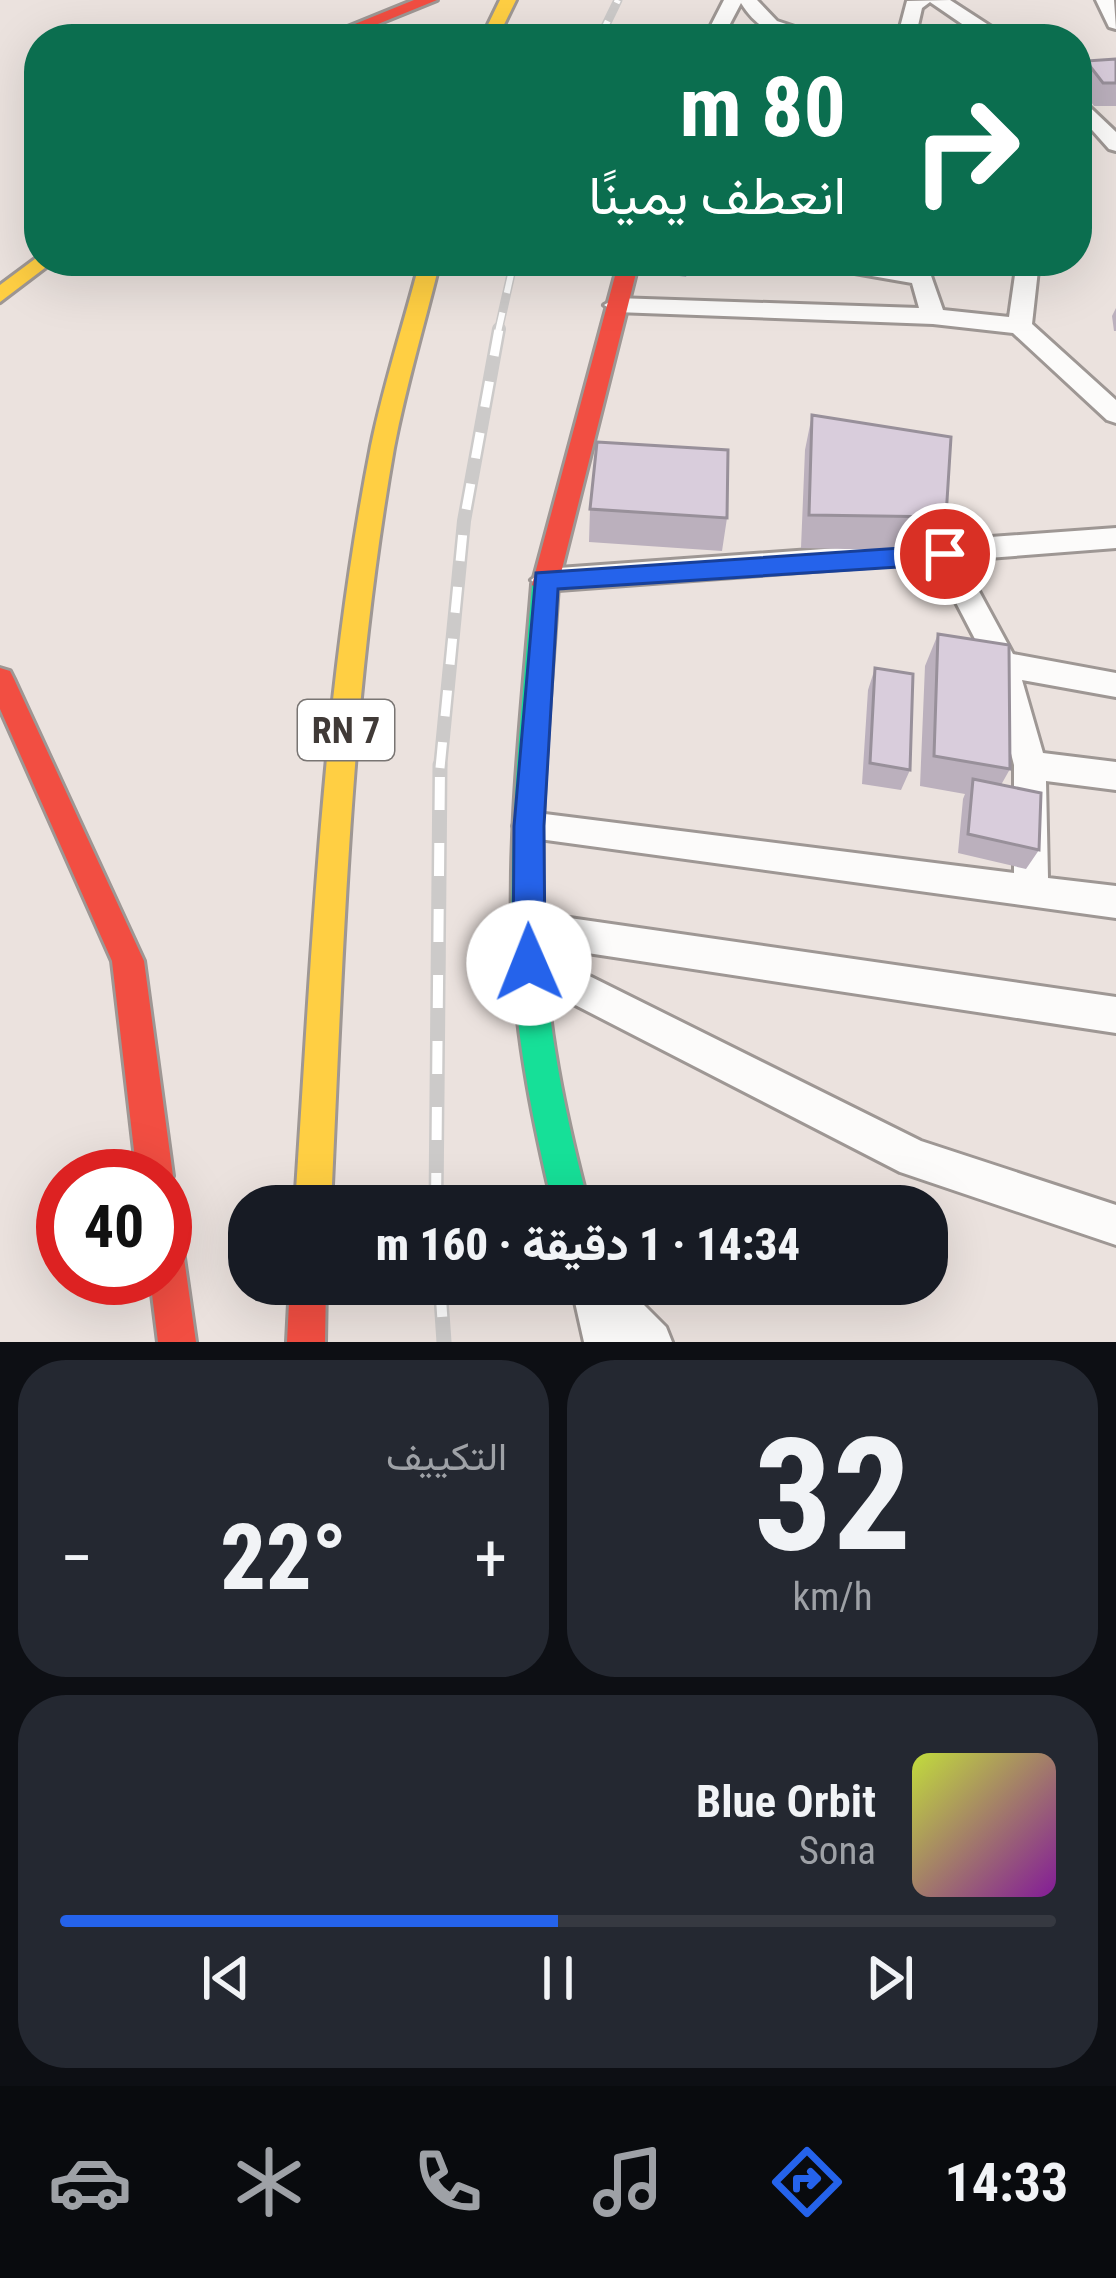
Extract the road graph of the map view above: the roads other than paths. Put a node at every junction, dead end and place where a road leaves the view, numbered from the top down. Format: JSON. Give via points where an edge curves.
{"nodes":[{"id":1,"x":429,"y":0,"type":"edge"},
{"id":2,"x":923,"y":0,"type":"edge"},
{"id":3,"x":938,"y":0,"type":"edge"},
{"id":4,"x":1105,"y":0,"type":"edge"},
{"id":5,"x":1116,"y":22,"type":"edge"},
{"id":6,"x":366,"y":24,"type":"edge"},
{"id":7,"x":909,"y":24,"type":"edge"},
{"id":8,"x":975,"y":24,"type":"edge"},
{"id":9,"x":1092,"y":118,"type":"edge"},
{"id":10,"x":1116,"y":145,"type":"edge"},
{"id":11,"x":25,"y":276,"type":"edge"},
{"id":12,"x":426,"y":276,"type":"edge"},
{"id":13,"x":625,"y":276,"type":"edge"},
{"id":14,"x":923,"y":276,"type":"edge"},
{"id":15,"x":1026,"y":276,"type":"edge"},
{"id":16,"x":0,"y":295,"type":"edge"},
{"id":17,"x":616,"y":305,"type":"junction"},
{"id":18,"x":933,"y":316,"type":"junction"},
{"id":19,"x":1020,"y":326,"type":"junction"},
{"id":20,"x":1116,"y":414,"type":"edge"},
{"id":21,"x":1116,"y":538,"type":"edge"},
{"id":22,"x":945,"y":554,"type":"junction"},
{"id":23,"x":545,"y":580,"type":"junction"},
{"id":24,"x":1004,"y":664,"type":"junction"},
{"id":25,"x":0,"y":679,"type":"edge"},
{"id":26,"x":1116,"y":685,"type":"edge"},
{"id":27,"x":1030,"y":765,"type":"junction"},
{"id":28,"x":1116,"y":776,"type":"edge"},
{"id":29,"x":529,"y":826,"type":"junction"},
{"id":30,"x":1031,"y":889,"type":"junction"},
{"id":31,"x":1116,"y":902,"type":"edge"},
{"id":32,"x":528,"y":946,"type":"junction"},
{"id":33,"x":1116,"y":1015,"type":"edge"},
{"id":34,"x":152,"y":1149,"type":"edge"},
{"id":35,"x":314,"y":1185,"type":"edge"},
{"id":36,"x":566,"y":1185,"type":"edge"},
{"id":37,"x":1116,"y":1225,"type":"edge"},
{"id":38,"x":172,"y":1305,"type":"edge"},
{"id":39,"x":307,"y":1305,"type":"edge"},
{"id":40,"x":597,"y":1305,"type":"edge"},
{"id":41,"x":614,"y":1305,"type":"edge"},
{"id":42,"x":177,"y":1342,"type":"edge"},
{"id":43,"x":306,"y":1342,"type":"edge"},
{"id":44,"x":605,"y":1342,"type":"edge"},
{"id":45,"x":652,"y":1342,"type":"edge"}],
"edges":[{"from":1,"to":6,"type":"main road"},
{"from":2,"to":7,"type":"street","via":[[913,5]]},
{"from":3,"to":8,"type":"street"},
{"from":4,"to":5,"type":"street"},
{"from":9,"to":10,"type":"street"},
{"from":11,"to":16,"type":"main road"},
{"from":12,"to":35,"type":"main road","number":"RN 7","via":[[384,443],[362,584]]},
{"from":13,"to":17,"type":"main road"},
{"from":14,"to":18,"type":"street"},
{"from":15,"to":19,"type":"street"},
{"from":17,"to":18,"type":"street"},
{"from":17,"to":23,"type":"main road"},
{"from":18,"to":19,"type":"street"},
{"from":19,"to":20,"type":"street"},
{"from":21,"to":22,"type":"street"},
{"from":22,"to":23,"type":"street"},
{"from":22,"to":24,"type":"street"},
{"from":23,"to":29,"type":"main road"},
{"from":24,"to":26,"type":"street"},
{"from":24,"to":27,"type":"street"},
{"from":25,"to":34,"type":"main road","via":[[128,961]]},
{"from":27,"to":28,"type":"street"},
{"from":27,"to":30,"type":"street"},
{"from":29,"to":30,"type":"street"},
{"from":29,"to":32,"type":"main road"},
{"from":30,"to":31,"type":"street"},
{"from":32,"to":33,"type":"street"},
{"from":32,"to":36,"type":"main road"},
{"from":32,"to":37,"type":"street","via":[[914,1158]]},
{"from":38,"to":42,"type":"main road"},
{"from":39,"to":43,"type":"main road"},
{"from":40,"to":44,"type":"street"},
{"from":41,"to":45,"type":"street"}]}
